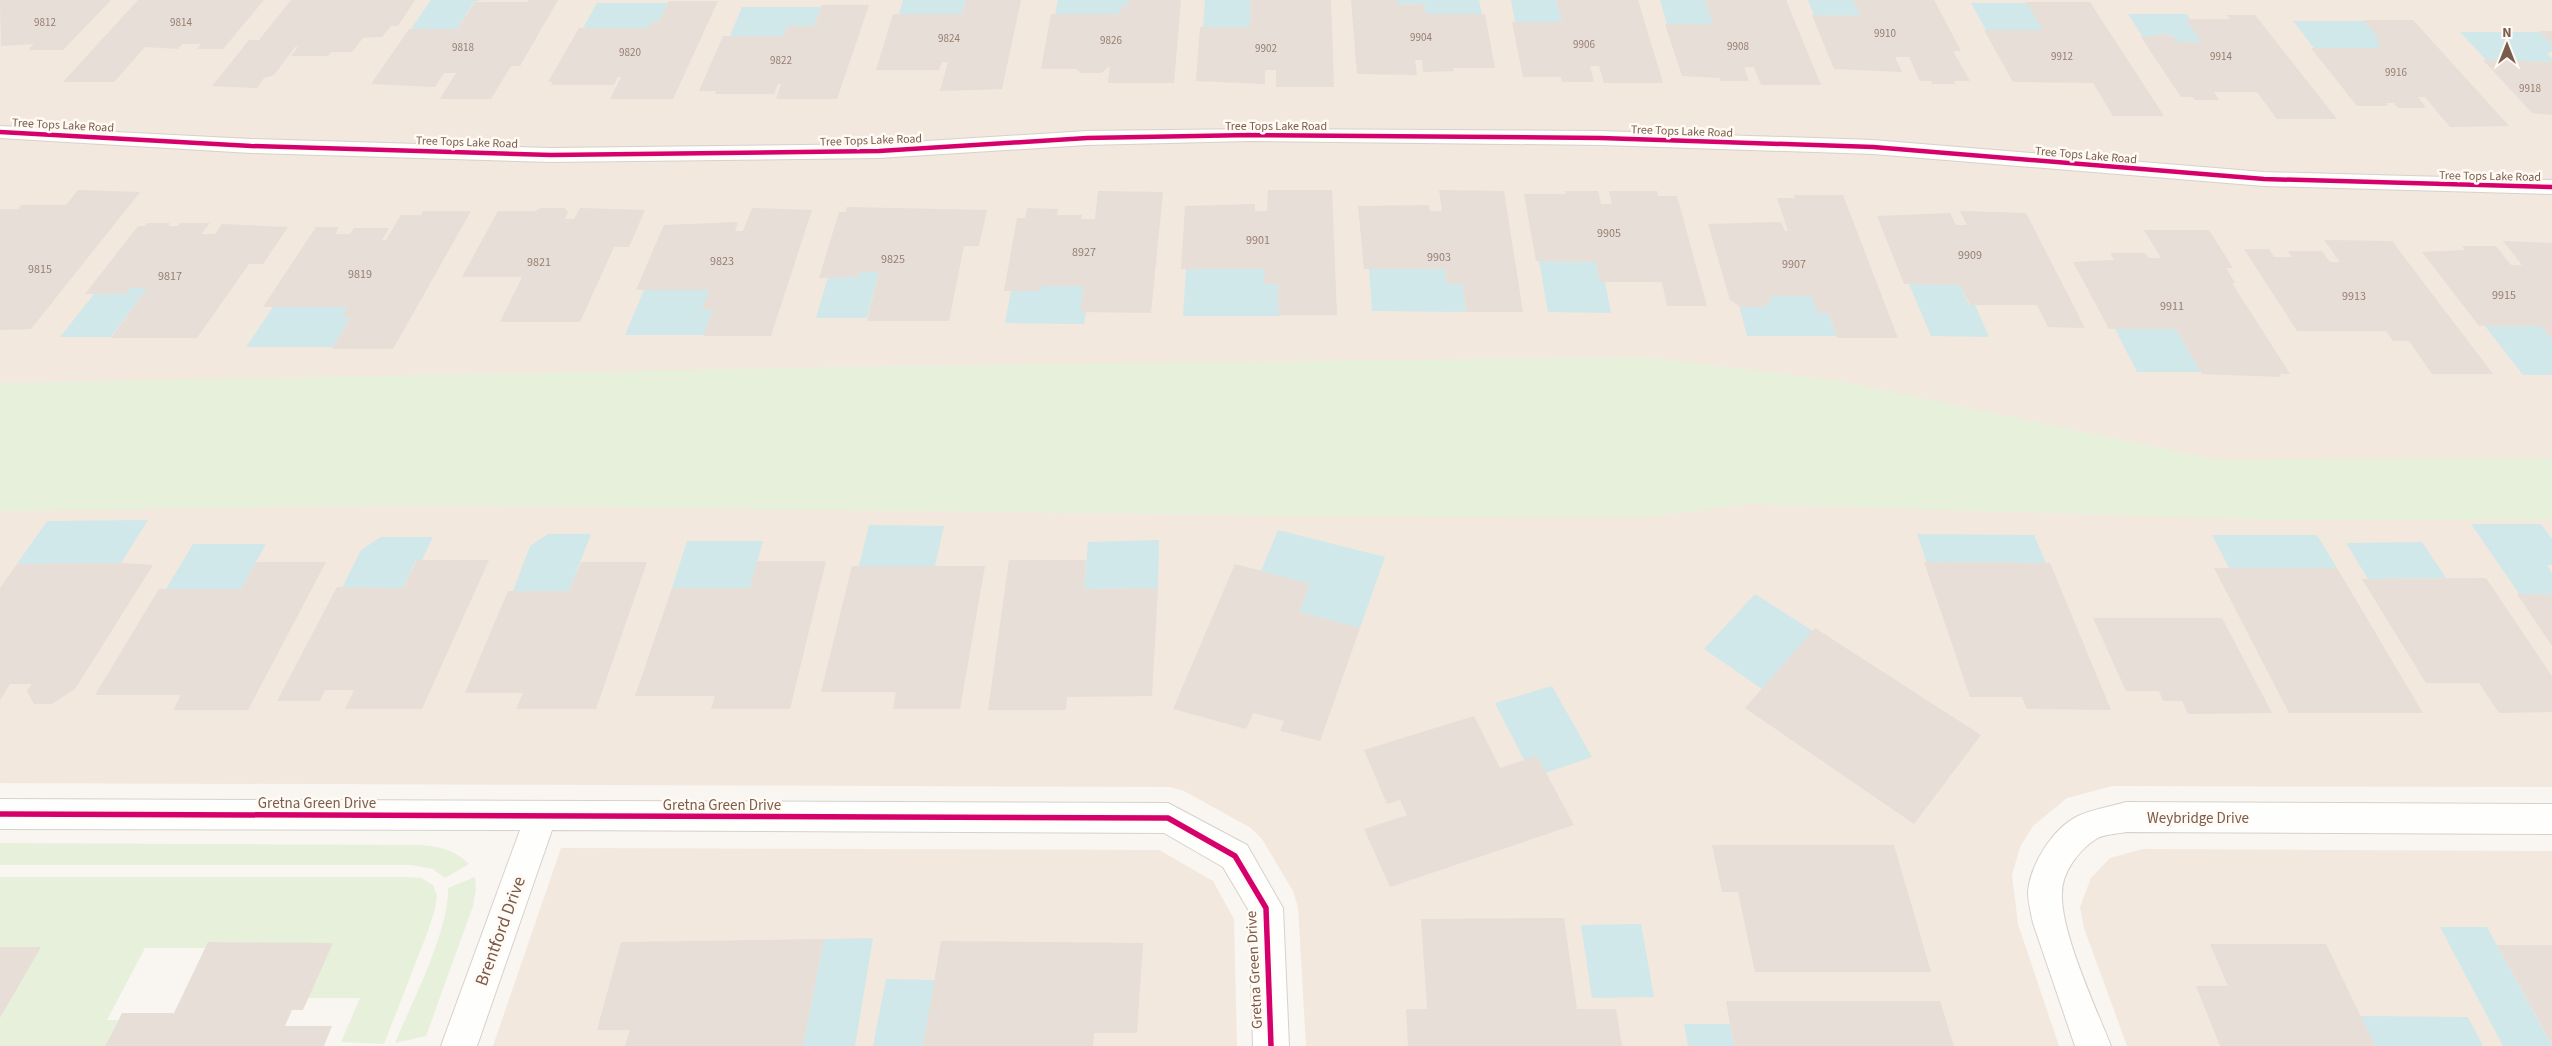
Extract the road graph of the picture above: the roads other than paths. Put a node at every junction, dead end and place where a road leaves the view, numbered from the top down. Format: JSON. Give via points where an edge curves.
{"nodes":[{"id":1,"x":0,"y":132,"type":"edge"},
{"id":2,"x":2552,"y":187,"type":"edge"},
{"id":3,"x":0,"y":814,"type":"edge"},
{"id":4,"x":541,"y":816,"type":"junction"},
{"id":5,"x":2552,"y":819,"type":"edge"},
{"id":6,"x":459,"y":1046,"type":"edge"},
{"id":7,"x":1271,"y":1046,"type":"edge"},
{"id":8,"x":2093,"y":1046,"type":"edge"}],
"edges":[{"from":1,"to":2,"type":"street","name":"Tree Tops Lake Road","via":[[251,146],[551,155],[879,151],[1087,138],[1601,138],[1873,147],[2264,179]]},
{"from":3,"to":4,"type":"street","name":"Gretna Green Drive"},
{"from":4,"to":6,"type":"street","name":"Brentford Drive"},
{"from":4,"to":7,"type":"street","name":"Gretna Green Drive","via":[[1168,818],[1235,856],[1266,908]]},
{"from":5,"to":8,"type":"street","name":"Weybridge Drive","via":[[2126,817],[2086,828],[2060,853],[2051,870],[2045,894],[2050,924]]}]}
